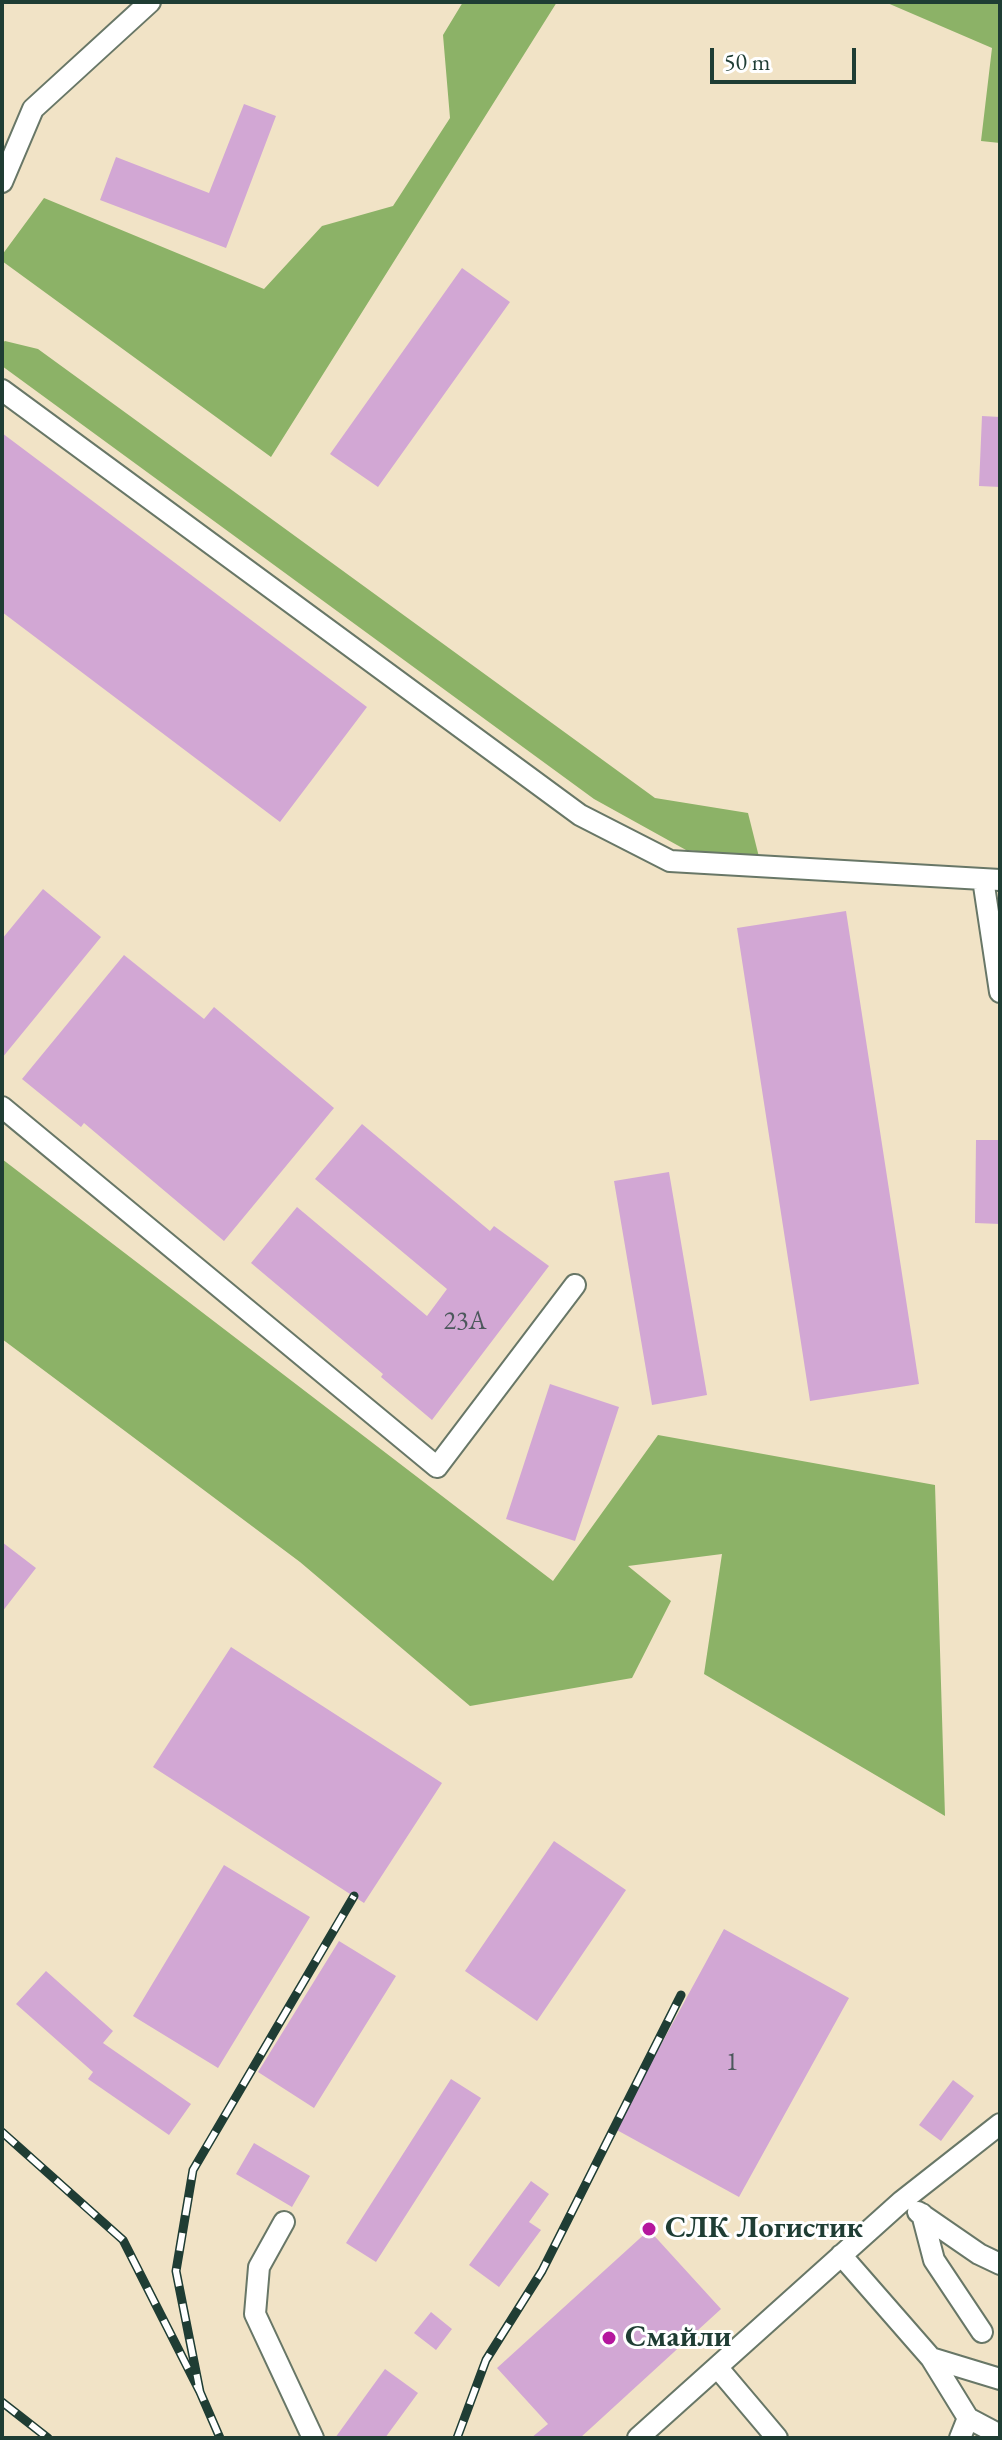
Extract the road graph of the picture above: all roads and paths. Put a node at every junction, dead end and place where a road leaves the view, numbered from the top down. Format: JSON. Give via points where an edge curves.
{"nodes":[{"id":1,"x":150,"y":2,"type":"edge"},
{"id":2,"x":2,"y":182,"type":"edge"},
{"id":3,"x":2,"y":390,"type":"edge"},
{"id":4,"x":992,"y":880,"type":"edge"},
{"id":5,"x":1000,"y":992,"type":"edge"},
{"id":6,"x":2,"y":1107,"type":"edge"},
{"id":7,"x":575,"y":1285,"type":"dead end"},
{"id":8,"x":1000,"y":2124,"type":"edge"},
{"id":9,"x":902,"y":2201,"type":"junction"},
{"id":10,"x":922,"y":2214,"type":"junction"},
{"id":11,"x":284,"y":2222,"type":"dead end"},
{"id":12,"x":841,"y":2255,"type":"junction"},
{"id":13,"x":1000,"y":2264,"type":"edge"},
{"id":14,"x":982,"y":2332,"type":"dead end"},
{"id":15,"x":931,"y":2358,"type":"junction"},
{"id":16,"x":717,"y":2367,"type":"junction"},
{"id":17,"x":1000,"y":2379,"type":"edge"},
{"id":18,"x":968,"y":2418,"type":"junction"},
{"id":19,"x":1000,"y":2435,"type":"edge"},
{"id":20,"x":313,"y":2438,"type":"edge"},
{"id":21,"x":638,"y":2438,"type":"edge"},
{"id":22,"x":777,"y":2438,"type":"edge"},
{"id":23,"x":960,"y":2438,"type":"edge"}],
"edges":[{"from":1,"to":2,"type":"street","via":[[33,109]]},
{"from":3,"to":4,"type":"street","via":[[580,815],[670,861]]},
{"from":4,"to":5,"type":"street"},
{"from":6,"to":7,"type":"street","via":[[437,1467]]},
{"from":8,"to":9,"type":"street"},
{"from":9,"to":10,"type":"street"},
{"from":9,"to":12,"type":"street"},
{"from":10,"to":13,"type":"street"},
{"from":10,"to":14,"type":"street","via":[[934,2260]]},
{"from":11,"to":20,"type":"street","via":[[259,2267],[255,2314]]},
{"from":12,"to":15,"type":"street"},
{"from":12,"to":16,"type":"street"},
{"from":15,"to":17,"type":"street"},
{"from":15,"to":18,"type":"street"},
{"from":16,"to":21,"type":"street"},
{"from":16,"to":22,"type":"street"},
{"from":18,"to":19,"type":"street"},
{"from":18,"to":23,"type":"street"}]}
